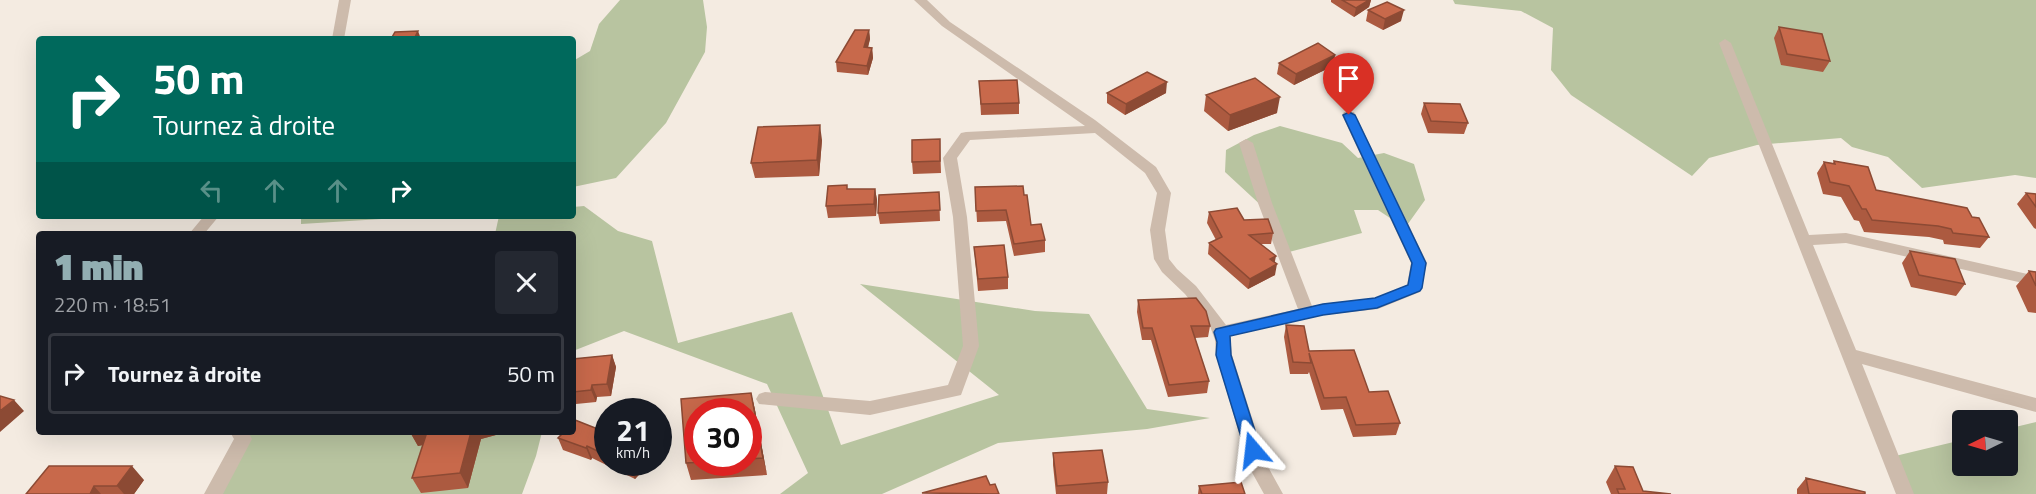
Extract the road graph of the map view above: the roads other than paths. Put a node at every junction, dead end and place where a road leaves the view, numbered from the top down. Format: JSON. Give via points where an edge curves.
{"nodes":[{"id":1,"x":345,"y":0,"type":"edge"},
{"id":2,"x":920,"y":0,"type":"edge"},
{"id":3,"x":339,"y":36,"type":"edge"},
{"id":4,"x":1725,"y":43,"type":"dead end"},
{"id":5,"x":1349,"y":115,"type":"dead end"},
{"id":6,"x":1098,"y":129,"type":"junction"},
{"id":7,"x":1246,"y":143,"type":"dead end"},
{"id":8,"x":209,"y":219,"type":"edge"},
{"id":9,"x":198,"y":231,"type":"edge"},
{"id":10,"x":1804,"y":240,"type":"junction"},
{"id":11,"x":2036,"y":282,"type":"edge"},
{"id":12,"x":1307,"y":313,"type":"junction"},
{"id":13,"x":1222,"y":332,"type":"junction"},
{"id":14,"x":1851,"y":355,"type":"junction"},
{"id":15,"x":765,"y":399,"type":"dead end"},
{"id":16,"x":2036,"y":405,"type":"edge"},
{"id":17,"x":241,"y":435,"type":"edge"},
{"id":18,"x":213,"y":494,"type":"edge"},
{"id":19,"x":1274,"y":494,"type":"edge"},
{"id":20,"x":1905,"y":494,"type":"edge"}],
"edges":[{"from":1,"to":3,"type":"street"},
{"from":2,"to":6,"type":"street","via":[[946,24]]},
{"from":4,"to":10,"type":"street"},
{"from":5,"to":12,"type":"street","via":[[1419,263],[1414,288],[1377,303]]},
{"from":6,"to":13,"type":"street","via":[[1151,170],[1164,194],[1157,224],[1160,254],[1173,276],[1191,289]]},
{"from":6,"to":15,"type":"street","via":[[966,136],[950,158],[960,217],[970,346],[955,390],[870,408]]},
{"from":7,"to":12,"type":"street"},
{"from":8,"to":9,"type":"street"},
{"from":10,"to":11,"type":"street","via":[[1846,238]]},
{"from":10,"to":14,"type":"street"},
{"from":12,"to":13,"type":"street"},
{"from":13,"to":19,"type":"street","via":[[1224,355],[1258,466]]},
{"from":14,"to":16,"type":"street"},
{"from":14,"to":20,"type":"street"},
{"from":17,"to":18,"type":"street","via":[[243,439]]}]}
